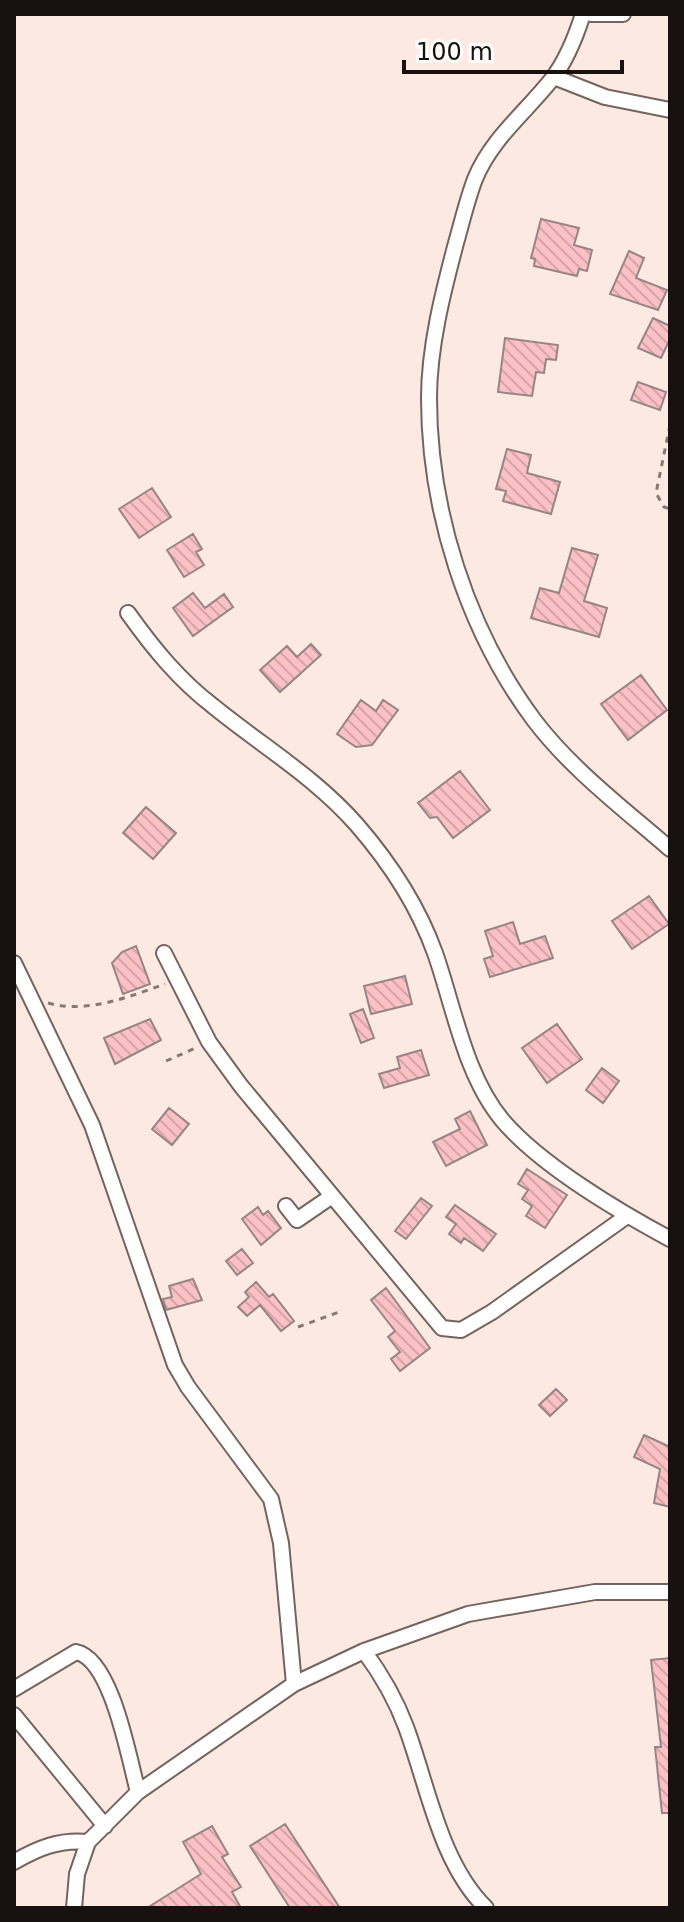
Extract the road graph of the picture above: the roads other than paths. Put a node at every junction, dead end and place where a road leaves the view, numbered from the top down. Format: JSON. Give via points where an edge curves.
{"nodes":[{"id":1,"x":583,"y":14,"type":"edge"},
{"id":2,"x":591,"y":14,"type":"edge"},
{"id":3,"x":623,"y":14,"type":"edge"},
{"id":4,"x":554,"y":77,"type":"junction"},
{"id":5,"x":670,"y":110,"type":"edge"},
{"id":6,"x":128,"y":613,"type":"dead end"},
{"id":7,"x":670,"y":849,"type":"edge"},
{"id":8,"x":164,"y":953,"type":"dead end"},
{"id":9,"x":14,"y":963,"type":"edge"},
{"id":10,"x":30,"y":995,"type":"junction"},
{"id":11,"x":14,"y":998,"type":"edge"},
{"id":12,"x":332,"y":1196,"type":"junction"},
{"id":13,"x":286,"y":1206,"type":"dead end"},
{"id":14,"x":627,"y":1216,"type":"junction"},
{"id":15,"x":670,"y":1239,"type":"edge"},
{"id":16,"x":670,"y":1592,"type":"edge"},
{"id":17,"x":364,"y":1651,"type":"junction"},
{"id":18,"x":294,"y":1684,"type":"junction"},
{"id":19,"x":14,"y":1689,"type":"edge"},
{"id":20,"x":14,"y":1715,"type":"edge"},
{"id":21,"x":138,"y":1792,"type":"junction"},
{"id":22,"x":105,"y":1826,"type":"junction"},
{"id":23,"x":88,"y":1842,"type":"junction"},
{"id":24,"x":14,"y":1862,"type":"edge"},
{"id":25,"x":74,"y":1908,"type":"edge"},
{"id":26,"x":486,"y":1908,"type":"edge"}],
"edges":[{"from":1,"to":4,"type":"street"},
{"from":2,"to":3,"type":"street"},
{"from":4,"to":5,"type":"street","via":[[605,97]]},
{"from":4,"to":7,"type":"street","via":[[510,126],[475,178],[445,283],[429,396],[433,461],[459,576],[510,685],[570,759]]},
{"from":6,"to":14,"type":"street","via":[[174,672],[324,789],[389,864],[434,949],[472,1067],[502,1120]]},
{"from":8,"to":12,"type":"street","via":[[209,1042]]},
{"from":9,"to":10,"type":"street"},
{"from":10,"to":11,"type":"street"},
{"from":10,"to":18,"type":"street","via":[[92,1125],[175,1365],[271,1499],[281,1543]]},
{"from":12,"to":13,"type":"street","via":[[297,1220]]},
{"from":12,"to":14,"type":"street","via":[[433,1321],[453,1332],[492,1312]]},
{"from":14,"to":15,"type":"street"},
{"from":16,"to":17,"type":"street","via":[[595,1592],[540,1599],[468,1614]]},
{"from":17,"to":18,"type":"street"},
{"from":17,"to":26,"type":"street","via":[[401,1715],[467,1887]]},
{"from":18,"to":21,"type":"street"},
{"from":19,"to":21,"type":"street","via":[[76,1652],[87,1654],[113,1700]]},
{"from":20,"to":22,"type":"street"},
{"from":21,"to":22,"type":"street"},
{"from":22,"to":23,"type":"street"},
{"from":23,"to":24,"type":"street","via":[[68,1840]]},
{"from":23,"to":25,"type":"street","via":[[77,1874]]}]}
